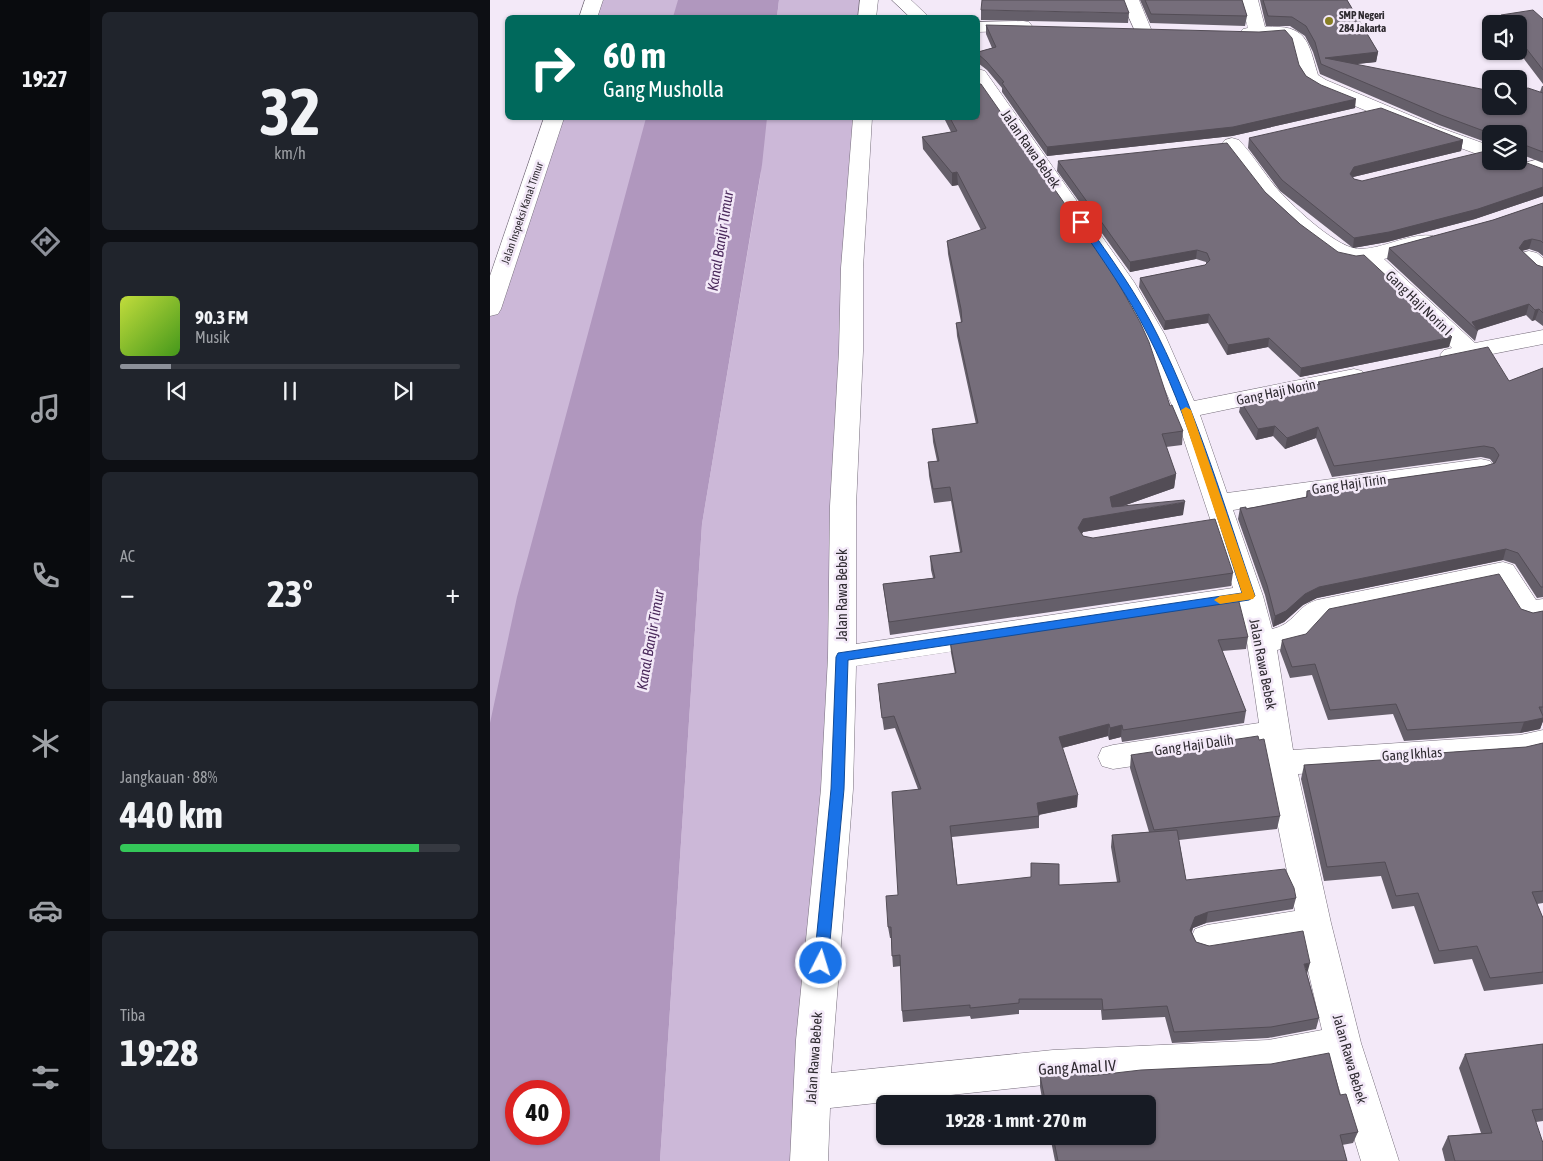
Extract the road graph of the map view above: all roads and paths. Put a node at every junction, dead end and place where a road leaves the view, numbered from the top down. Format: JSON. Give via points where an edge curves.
{"nodes":[{"id":1,"x":594,"y":0,"type":"edge"},
{"id":2,"x":868,"y":0,"type":"edge"},
{"id":3,"x":902,"y":0,"type":"edge"},
{"id":4,"x":1130,"y":0,"type":"edge"},
{"id":5,"x":1249,"y":0,"type":"edge"},
{"id":6,"x":589,"y":15,"type":"edge"},
{"id":7,"x":867,"y":15,"type":"edge"},
{"id":8,"x":919,"y":15,"type":"edge"},
{"id":9,"x":980,"y":27,"type":"edge"},
{"id":10,"x":1044,"y":27,"type":"edge"},
{"id":11,"x":1123,"y":29,"type":"edge"},
{"id":12,"x":1142,"y":30,"type":"junction"},
{"id":13,"x":1162,"y":30,"type":"edge"},
{"id":14,"x":1229,"y":32,"type":"edge"},
{"id":15,"x":1258,"y":34,"type":"junction"},
{"id":16,"x":980,"y":77,"type":"edge"},
{"id":17,"x":1380,"y":110,"type":"junction"},
{"id":18,"x":1354,"y":116,"type":"edge"},
{"id":19,"x":553,"y":120,"type":"edge"},
{"id":20,"x":862,"y":120,"type":"edge"},
{"id":21,"x":1232,"y":143,"type":"dead end"},
{"id":22,"x":1482,"y":149,"type":"edge"},
{"id":23,"x":1482,"y":154,"type":"edge"},
{"id":24,"x":1453,"y":160,"type":"edge"},
{"id":25,"x":1440,"y":237,"type":"edge"},
{"id":26,"x":1368,"y":255,"type":"junction"},
{"id":27,"x":490,"y":309,"type":"edge"},
{"id":28,"x":1543,"y":337,"type":"edge"},
{"id":29,"x":1469,"y":352,"type":"junction"},
{"id":30,"x":1432,"y":359,"type":"edge"},
{"id":31,"x":1377,"y":371,"type":"edge"},
{"id":32,"x":1186,"y":410,"type":"junction"},
{"id":33,"x":1481,"y":467,"type":"edge"},
{"id":34,"x":1220,"y":512,"type":"junction"},
{"id":35,"x":1195,"y":525,"type":"edge"},
{"id":36,"x":1249,"y":596,"type":"junction"},
{"id":37,"x":1543,"y":609,"type":"edge"},
{"id":38,"x":1261,"y":642,"type":"junction"},
{"id":39,"x":842,"y":657,"type":"junction"},
{"id":40,"x":1275,"y":733,"type":"junction"},
{"id":41,"x":1543,"y":742,"type":"edge"},
{"id":42,"x":1113,"y":756,"type":"dead end"},
{"id":43,"x":1280,"y":763,"type":"junction"},
{"id":44,"x":1314,"y":923,"type":"junction"},
{"id":45,"x":1207,"y":940,"type":"dead end"},
{"id":46,"x":1343,"y":1043,"type":"junction"},
{"id":47,"x":811,"y":1092,"type":"junction"},
{"id":48,"x":809,"y":1161,"type":"edge"},
{"id":49,"x":1380,"y":1161,"type":"edge"}],
"edges":[{"from":1,"to":6,"type":"street"},
{"from":2,"to":7,"type":"street"},
{"from":3,"to":8,"type":"street"},
{"from":4,"to":12,"type":"street"},
{"from":5,"to":15,"type":"street"},
{"from":9,"to":10,"type":"street"},
{"from":11,"to":12,"type":"street"},
{"from":12,"to":13,"type":"street"},
{"from":14,"to":15,"type":"street"},
{"from":15,"to":17,"type":"street","via":[[1293,34],[1298,38],[1310,78]]},
{"from":16,"to":32,"type":"street","name":"Jalan Rawa Bebek","via":[[1051,163],[1132,280]]},
{"from":17,"to":18,"type":"street"},
{"from":17,"to":22,"type":"street"},
{"from":19,"to":27,"type":"street","name":"Jalan Inspeksi Kanal Timur"},
{"from":20,"to":39,"type":"street","name":"Jalan Rawa Bebek","via":[[852,268],[843,506]]},
{"from":21,"to":26,"type":"street","via":[[1272,196],[1308,227],[1344,255]]},
{"from":23,"to":24,"type":"street"},
{"from":25,"to":26,"type":"street"},
{"from":26,"to":29,"type":"street","name":"Gang Haji Norin I"},
{"from":28,"to":29,"type":"street"},
{"from":29,"to":30,"type":"street"},
{"from":31,"to":32,"type":"street","name":"Gang Haji Norin"},
{"from":32,"to":34,"type":"street","name":"Jalan Rawa Bebek"},
{"from":33,"to":34,"type":"street","name":"Gang Haji Tirin"},
{"from":34,"to":35,"type":"street","name":"Gang Haji Tirin"},
{"from":34,"to":36,"type":"street","name":"Jalan Rawa Bebek"},
{"from":36,"to":38,"type":"street","name":"Jalan Rawa Bebek"},
{"from":36,"to":39,"type":"street"},
{"from":37,"to":38,"type":"street","via":[[1530,612],[1503,572],[1317,610],[1292,636]]},
{"from":38,"to":40,"type":"street","name":"Jalan Rawa Bebek"},
{"from":39,"to":47,"type":"street","name":"Jalan Rawa Bebek","via":[[837,789]]},
{"from":40,"to":42,"type":"street","name":"Gang Haji Dalih"},
{"from":40,"to":43,"type":"street","name":"Jalan Rawa Bebek"},
{"from":41,"to":43,"type":"street","name":"Gang Ikhlas","via":[[1520,747]]},
{"from":43,"to":44,"type":"street","name":"Jalan Rawa Bebek"},
{"from":44,"to":45,"type":"street"},
{"from":44,"to":46,"type":"street","name":"Jalan Rawa Bebek"},
{"from":46,"to":47,"type":"street","name":"Gang Amal IV","via":[[1268,1057],[1053,1067]]},
{"from":46,"to":49,"type":"street","name":"Jalan Rawa Bebek"},
{"from":47,"to":48,"type":"street","name":"Jalan Rawa Bebek"}]}
